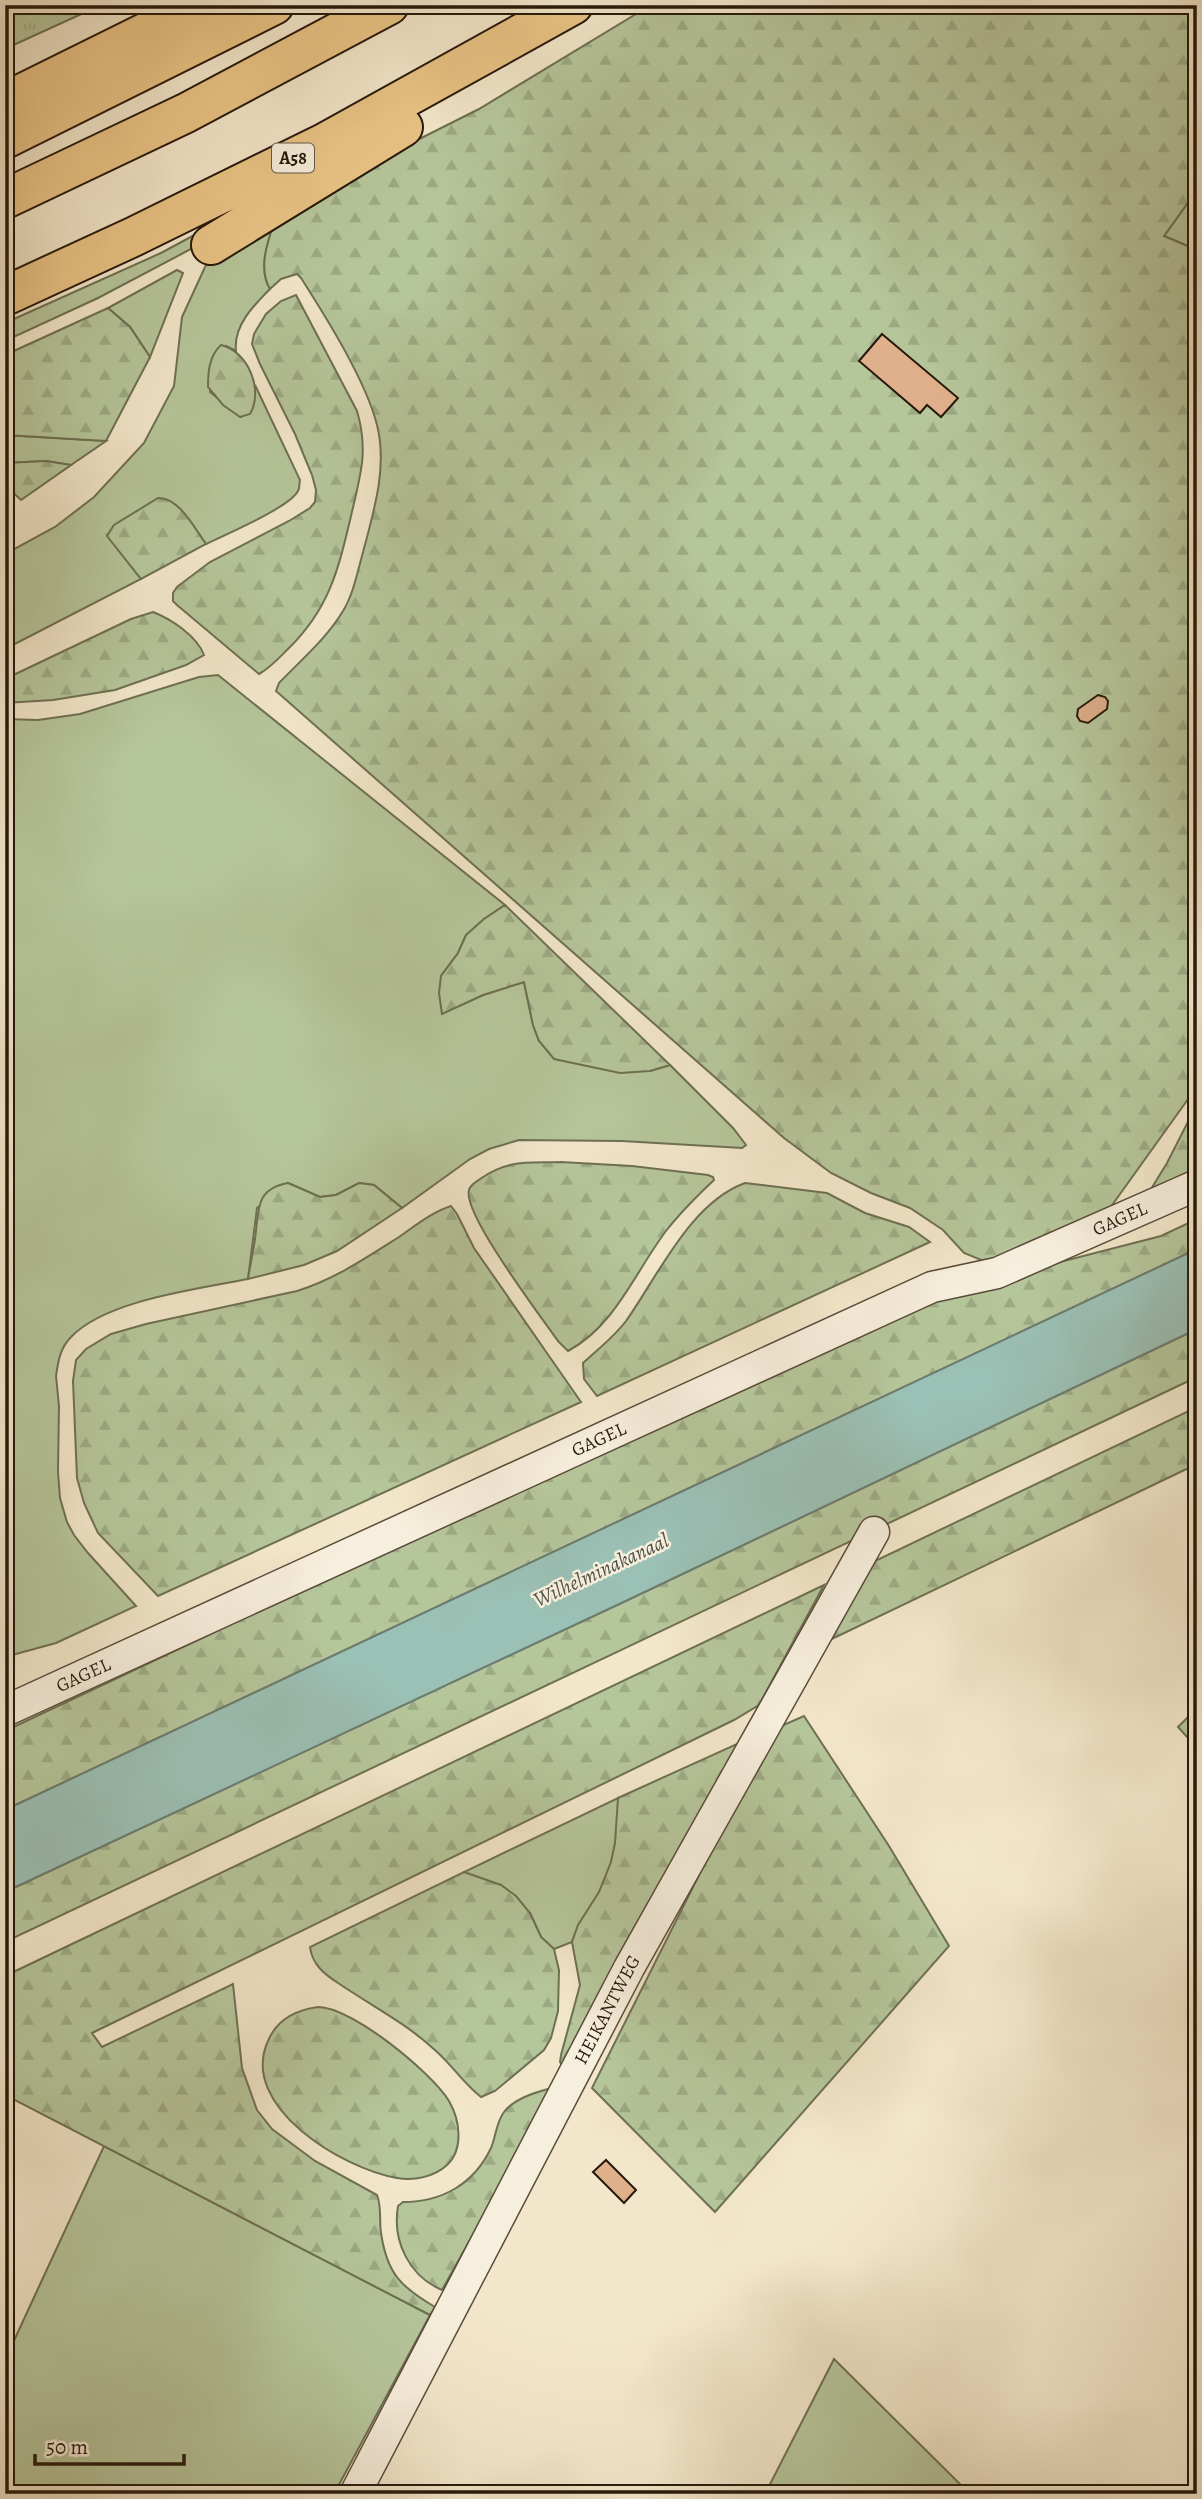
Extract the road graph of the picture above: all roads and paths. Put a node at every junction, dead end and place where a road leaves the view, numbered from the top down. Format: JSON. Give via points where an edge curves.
{"nodes":[{"id":1,"x":201,"y":5,"type":"edge"},
{"id":2,"x":274,"y":5,"type":"edge"},
{"id":3,"x":389,"y":5,"type":"edge"},
{"id":4,"x":573,"y":5,"type":"edge"},
{"id":5,"x":578,"y":5,"type":"edge"},
{"id":6,"x":5,"y":102,"type":"edge"},
{"id":7,"x":5,"y":139,"type":"edge"},
{"id":8,"x":5,"y":199,"type":"edge"},
{"id":9,"x":211,"y":246,"type":"dead end"},
{"id":10,"x":5,"y":296,"type":"edge"},
{"id":11,"x":1197,"y":1185,"type":"edge"},
{"id":12,"x":874,"y":1532,"type":"dead end"},
{"id":13,"x":5,"y":1712,"type":"edge"},
{"id":14,"x":355,"y":2494,"type":"edge"}],
"edges":[{"from":1,"to":6,"type":"highway"},
{"from":2,"to":7,"type":"highway"},
{"from":3,"to":8,"type":"highway","via":[[186,113]]},
{"from":4,"to":10,"type":"highway","number":"A58","via":[[324,143]]},
{"from":5,"to":9,"type":"highway","number":"A58","via":[[465,89]]},
{"from":11,"to":13,"type":"street","name":"GAGEL","via":[[997,1273],[932,1287]]},
{"from":12,"to":14,"type":"street","name":"HEIKANTWEG","via":[[629,1968]]}]}
